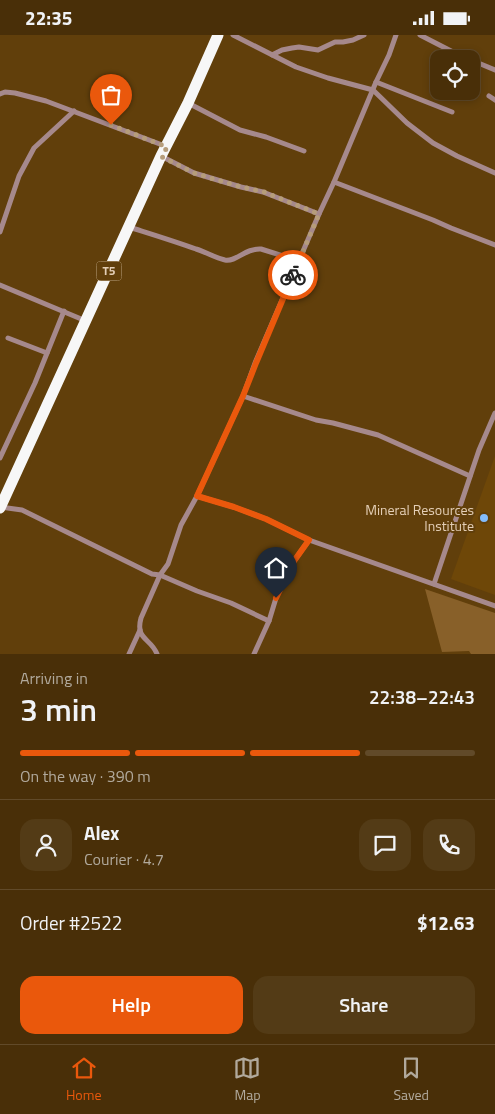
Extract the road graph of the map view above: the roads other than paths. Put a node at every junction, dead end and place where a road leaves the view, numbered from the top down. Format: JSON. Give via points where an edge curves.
{"nodes":[{"id":1,"x":218,"y":35,"type":"edge"},
{"id":2,"x":234,"y":35,"type":"edge"},
{"id":3,"x":364,"y":35,"type":"edge"},
{"id":4,"x":396,"y":35,"type":"edge"},
{"id":5,"x":420,"y":35,"type":"edge"},
{"id":6,"x":449,"y":50,"type":"edge"},
{"id":7,"x":272,"y":55,"type":"junction"},
{"id":8,"x":480,"y":63,"type":"edge"},
{"id":9,"x":495,"y":70,"type":"edge"},
{"id":10,"x":376,"y":82,"type":"junction"},
{"id":11,"x":373,"y":90,"type":"junction"},
{"id":12,"x":0,"y":94,"type":"edge"},
{"id":13,"x":489,"y":96,"type":"dead end"},
{"id":14,"x":495,"y":100,"type":"edge"},
{"id":15,"x":188,"y":103,"type":"junction"},
{"id":16,"x":74,"y":111,"type":"junction"},
{"id":17,"x":452,"y":112,"type":"dead end"},
{"id":18,"x":304,"y":151,"type":"dead end"},
{"id":19,"x":164,"y":152,"type":"junction"},
{"id":20,"x":495,"y":173,"type":"edge"},
{"id":21,"x":334,"y":182,"type":"junction"},
{"id":22,"x":319,"y":214,"type":"junction"},
{"id":23,"x":129,"y":227,"type":"junction"},
{"id":24,"x":0,"y":232,"type":"edge"},
{"id":25,"x":495,"y":245,"type":"edge"},
{"id":26,"x":299,"y":261,"type":"junction"},
{"id":27,"x":0,"y":285,"type":"edge"},
{"id":28,"x":64,"y":311,"type":"junction"},
{"id":29,"x":86,"y":321,"type":"junction"},
{"id":30,"x":8,"y":338,"type":"dead end"},
{"id":31,"x":47,"y":353,"type":"junction"},
{"id":32,"x":243,"y":396,"type":"junction"},
{"id":33,"x":495,"y":413,"type":"edge"},
{"id":34,"x":0,"y":458,"type":"edge"},
{"id":35,"x":470,"y":476,"type":"junction"},
{"id":36,"x":197,"y":496,"type":"junction"},
{"id":37,"x":0,"y":507,"type":"edge"},
{"id":38,"x":309,"y":540,"type":"junction"},
{"id":39,"x":160,"y":575,"type":"junction"},
{"id":40,"x":434,"y":584,"type":"junction"},
{"id":41,"x":495,"y":606,"type":"edge"},
{"id":42,"x":269,"y":621,"type":"junction"},
{"id":43,"x":140,"y":630,"type":"junction"},
{"id":44,"x":130,"y":654,"type":"edge"},
{"id":45,"x":157,"y":654,"type":"edge"},
{"id":46,"x":254,"y":654,"type":"edge"}],
"edges":[{"from":1,"to":15,"type":"highway","number":"T5"},
{"from":2,"to":7,"type":"street"},
{"from":3,"to":7,"type":"street","via":[[334,42],[318,50],[299,47],[282,49]]},
{"from":4,"to":10,"type":"street"},
{"from":5,"to":6,"type":"street"},
{"from":7,"to":11,"type":"street","via":[[296,67]]},
{"from":8,"to":9,"type":"street"},
{"from":10,"to":11,"type":"street"},
{"from":10,"to":17,"type":"street"},
{"from":11,"to":20,"type":"street","via":[[433,143]]},
{"from":11,"to":21,"type":"street"},
{"from":12,"to":16,"type":"street","via":[[15,93]]},
{"from":13,"to":14,"type":"street"},
{"from":15,"to":18,"type":"street","via":[[240,130]]},
{"from":15,"to":19,"type":"highway","number":"T5"},
{"from":16,"to":19,"type":"street"},
{"from":16,"to":24,"type":"street","via":[[34,148]]},
{"from":19,"to":22,"type":"street","via":[[194,173],[264,192]]},
{"from":19,"to":23,"type":"highway","number":"T5"},
{"from":21,"to":22,"type":"street"},
{"from":21,"to":25,"type":"street"},
{"from":22,"to":26,"type":"street"},
{"from":23,"to":26,"type":"street","via":[[226,260],[256,248]]},
{"from":23,"to":29,"type":"highway","number":"T5"},
{"from":26,"to":32,"type":"street"},
{"from":27,"to":28,"type":"street"},
{"from":28,"to":29,"type":"street"},
{"from":28,"to":31,"type":"street"},
{"from":29,"to":37,"type":"highway","number":"T5"},
{"from":30,"to":31,"type":"street"},
{"from":31,"to":34,"type":"street"},
{"from":32,"to":35,"type":"street","via":[[316,420],[378,435]]},
{"from":32,"to":36,"type":"street"},
{"from":33,"to":35,"type":"street"},
{"from":35,"to":40,"type":"street"},
{"from":36,"to":38,"type":"street","via":[[266,519]]},
{"from":36,"to":39,"type":"street","via":[[181,525],[168,564]]},
{"from":37,"to":39,"type":"street","via":[[22,510],[152,574]]},
{"from":38,"to":40,"type":"street"},
{"from":38,"to":42,"type":"street","via":[[294,561]]},
{"from":39,"to":42,"type":"street"},
{"from":39,"to":43,"type":"street","via":[[141,618]]},
{"from":40,"to":41,"type":"street"},
{"from":42,"to":46,"type":"street"},
{"from":43,"to":44,"type":"street"},
{"from":43,"to":45,"type":"street"}]}
